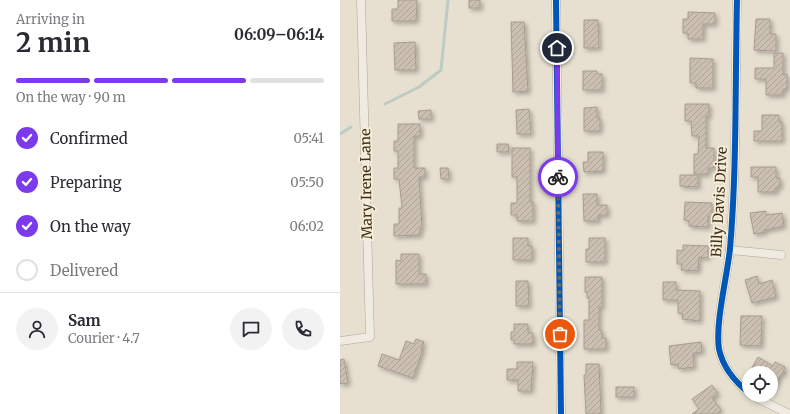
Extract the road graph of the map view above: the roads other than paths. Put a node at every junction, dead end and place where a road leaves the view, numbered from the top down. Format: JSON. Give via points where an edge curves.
{"nodes":[{"id":1,"x":361,"y":0,"type":"edge"},
{"id":2,"x":556,"y":0,"type":"edge"},
{"id":3,"x":737,"y":0,"type":"edge"},
{"id":4,"x":730,"y":250,"type":"junction"},
{"id":5,"x":781,"y":255,"type":"dead end"},
{"id":6,"x":340,"y":341,"type":"edge"},
{"id":7,"x":742,"y":387,"type":"edge"},
{"id":8,"x":766,"y":402,"type":"edge"},
{"id":9,"x":561,"y":414,"type":"edge"},
{"id":10,"x":789,"y":414,"type":"edge"}],
"edges":[{"from":1,"to":6,"type":"street","name":"Mary Irene Lane","via":[[370,337]]},
{"from":2,"to":9,"type":"street"},
{"from":3,"to":4,"type":"street","name":"Billy Davis Drive"},
{"from":4,"to":5,"type":"street"},
{"from":4,"to":7,"type":"street","name":"Billy Davis Drive","via":[[718,335],[719,348],[728,372]]},
{"from":8,"to":10,"type":"street","name":"Billy Davis Drive"}]}
